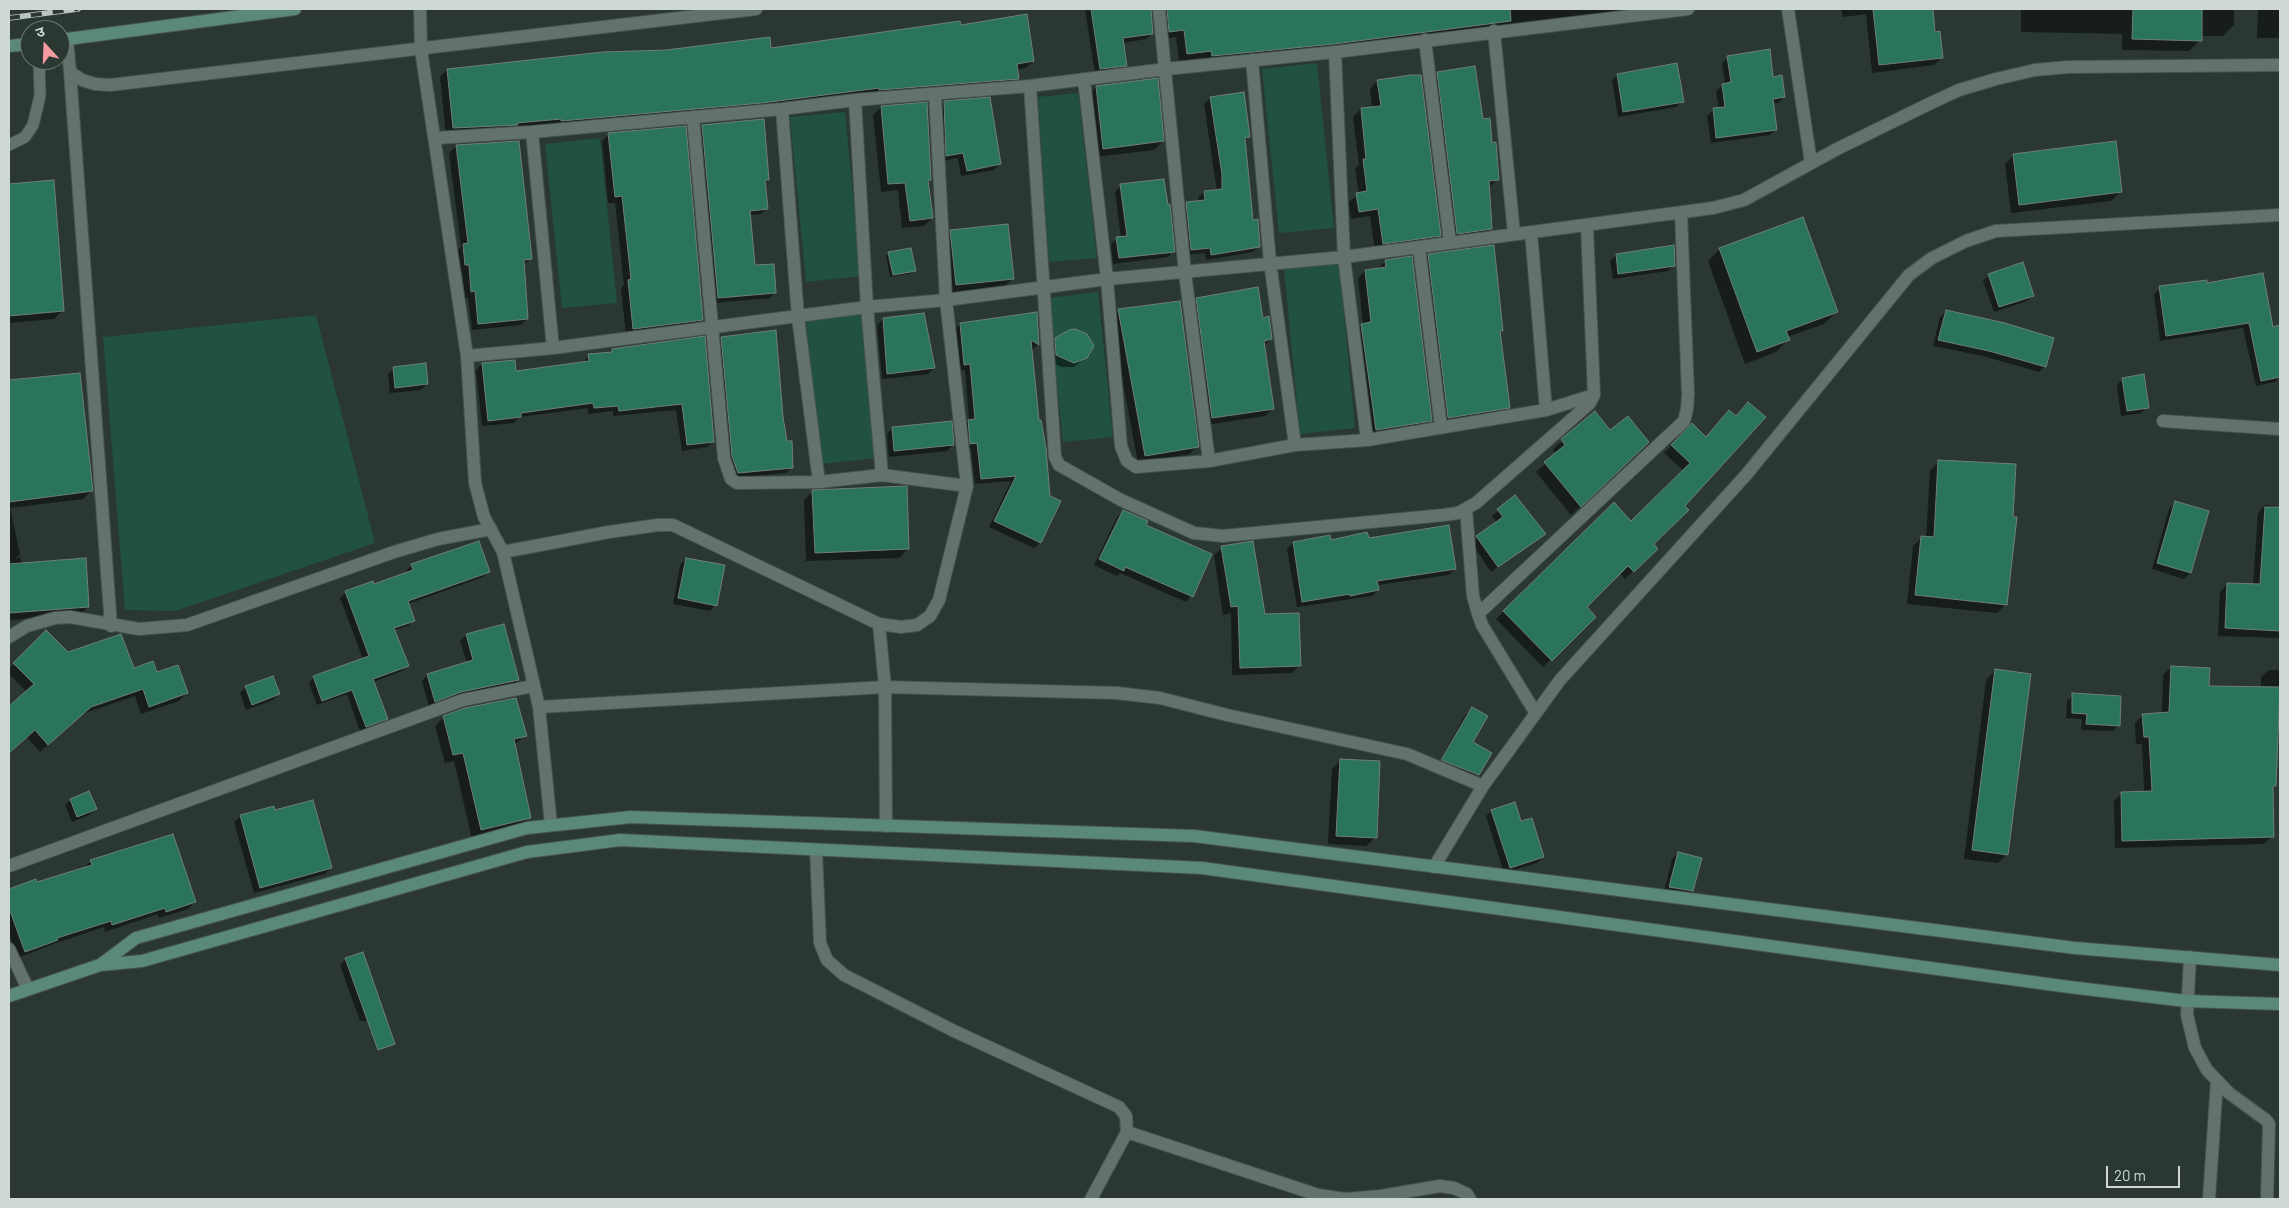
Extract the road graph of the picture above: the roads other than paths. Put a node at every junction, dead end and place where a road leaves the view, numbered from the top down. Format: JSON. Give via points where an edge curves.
{"nodes":[{"id":1,"x":295,"y":9,"type":"edge"},
{"id":2,"x":420,"y":9,"type":"edge"},
{"id":3,"x":756,"y":9,"type":"edge"},
{"id":4,"x":1159,"y":9,"type":"edge"},
{"id":5,"x":1688,"y":9,"type":"edge"},
{"id":6,"x":1788,"y":9,"type":"edge"},
{"id":7,"x":1494,"y":31,"type":"junction"},
{"id":8,"x":70,"y":38,"type":"edge"},
{"id":9,"x":1425,"y":40,"type":"junction"},
{"id":10,"x":421,"y":50,"type":"junction"},
{"id":11,"x":1334,"y":52,"type":"junction"},
{"id":12,"x":1252,"y":60,"type":"junction"},
{"id":13,"x":2280,"y":65,"type":"edge"},
{"id":14,"x":1166,"y":69,"type":"junction"},
{"id":15,"x":39,"y":70,"type":"edge"},
{"id":16,"x":70,"y":72,"type":"joint"},
{"id":17,"x":1084,"y":80,"type":"junction"},
{"id":18,"x":1030,"y":86,"type":"junction"},
{"id":19,"x":935,"y":94,"type":"junction"},
{"id":20,"x":855,"y":100,"type":"junction"},
{"id":21,"x":782,"y":109,"type":"junction"},
{"id":22,"x":693,"y":117,"type":"junction"},
{"id":23,"x":532,"y":132,"type":"junction"},
{"id":24,"x":436,"y":138,"type":"junction"},
{"id":25,"x":9,"y":145,"type":"edge"},
{"id":26,"x":1812,"y":163,"type":"junction"},
{"id":27,"x":1681,"y":213,"type":"junction"},
{"id":28,"x":2280,"y":215,"type":"edge"},
{"id":29,"x":1587,"y":226,"type":"junction"},
{"id":30,"x":1531,"y":232,"type":"junction"},
{"id":31,"x":1514,"y":234,"type":"junction"},
{"id":32,"x":1450,"y":243,"type":"junction"},
{"id":33,"x":1419,"y":247,"type":"junction"},
{"id":34,"x":1344,"y":256,"type":"junction"},
{"id":35,"x":1270,"y":262,"type":"junction"},
{"id":36,"x":1185,"y":273,"type":"junction"},
{"id":37,"x":1107,"y":280,"type":"junction"},
{"id":38,"x":1043,"y":287,"type":"junction"},
{"id":39,"x":946,"y":300,"type":"junction"},
{"id":40,"x":867,"y":307,"type":"junction"},
{"id":41,"x":798,"y":317,"type":"junction"},
{"id":42,"x":711,"y":326,"type":"junction"},
{"id":43,"x":553,"y":348,"type":"junction"},
{"id":44,"x":467,"y":356,"type":"junction"},
{"id":45,"x":1594,"y":396,"type":"junction"},
{"id":46,"x":1546,"y":410,"type":"junction"},
{"id":47,"x":2163,"y":421,"type":"dead end"},
{"id":48,"x":1441,"y":427,"type":"junction"},
{"id":49,"x":2280,"y":430,"type":"edge"},
{"id":50,"x":1367,"y":440,"type":"junction"},
{"id":51,"x":1295,"y":445,"type":"junction"},
{"id":52,"x":1209,"y":461,"type":"junction"},
{"id":53,"x":882,"y":476,"type":"junction"},
{"id":54,"x":820,"y":482,"type":"junction"},
{"id":55,"x":967,"y":486,"type":"junction"},
{"id":56,"x":1466,"y":509,"type":"junction"},
{"id":57,"x":490,"y":529,"type":"junction"},
{"id":58,"x":503,"y":552,"type":"junction"},
{"id":59,"x":1478,"y":614,"type":"junction"},
{"id":60,"x":879,"y":624,"type":"junction"},
{"id":61,"x":111,"y":626,"type":"junction"},
{"id":62,"x":9,"y":638,"type":"edge"},
{"id":63,"x":534,"y":686,"type":"junction"},
{"id":64,"x":885,"y":687,"type":"junction"},
{"id":65,"x":539,"y":707,"type":"junction"},
{"id":66,"x":1534,"y":712,"type":"junction"},
{"id":67,"x":1483,"y":786,"type":"junction"},
{"id":68,"x":551,"y":825,"type":"junction"},
{"id":69,"x":886,"y":826,"type":"junction"},
{"id":70,"x":816,"y":850,"type":"junction"},
{"id":71,"x":9,"y":866,"type":"edge"},
{"id":72,"x":1434,"y":867,"type":"junction"},
{"id":73,"x":9,"y":949,"type":"edge"},
{"id":74,"x":2190,"y":957,"type":"junction"},
{"id":75,"x":100,"y":965,"type":"junction"},
{"id":76,"x":2280,"y":966,"type":"edge"},
{"id":77,"x":28,"y":989,"type":"junction"},
{"id":78,"x":9,"y":996,"type":"edge"},
{"id":79,"x":2186,"y":1001,"type":"junction"},
{"id":80,"x":2280,"y":1004,"type":"edge"},
{"id":81,"x":2217,"y":1081,"type":"junction"},
{"id":82,"x":1127,"y":1132,"type":"junction"},
{"id":83,"x":1382,"y":1198,"type":"edge"},
{"id":84,"x":1091,"y":1199,"type":"edge"},
{"id":85,"x":1346,"y":1199,"type":"edge"},
{"id":86,"x":1470,"y":1199,"type":"edge"},
{"id":87,"x":2209,"y":1199,"type":"edge"},
{"id":88,"x":2267,"y":1199,"type":"edge"}],
"edges":[{"from":1,"to":8,"type":"street"},
{"from":2,"to":10,"type":"street"},
{"from":3,"to":10,"type":"street"},
{"from":4,"to":14,"type":"street"},
{"from":5,"to":7,"type":"street"},
{"from":6,"to":26,"type":"street"},
{"from":7,"to":9,"type":"street"},
{"from":7,"to":31,"type":"street"},
{"from":9,"to":11,"type":"street"},
{"from":9,"to":32,"type":"street"},
{"from":10,"to":16,"type":"street","via":[[110,85],[89,82]]},
{"from":10,"to":24,"type":"street"},
{"from":11,"to":12,"type":"street"},
{"from":11,"to":34,"type":"street"},
{"from":12,"to":14,"type":"street"},
{"from":12,"to":35,"type":"street"},
{"from":13,"to":26,"type":"street","via":[[2035,70],[1959,90]]},
{"from":14,"to":17,"type":"street"},
{"from":14,"to":36,"type":"street"},
{"from":15,"to":25,"type":"lane","via":[[40,96],[33,125],[25,136]]},
{"from":16,"to":61,"type":"street"},
{"from":17,"to":18,"type":"street"},
{"from":17,"to":37,"type":"street"},
{"from":18,"to":19,"type":"street"},
{"from":18,"to":38,"type":"street"},
{"from":19,"to":20,"type":"street"},
{"from":19,"to":39,"type":"street"},
{"from":20,"to":21,"type":"street"},
{"from":20,"to":40,"type":"street"},
{"from":21,"to":22,"type":"street"},
{"from":21,"to":41,"type":"street"},
{"from":22,"to":23,"type":"street"},
{"from":22,"to":42,"type":"street"},
{"from":23,"to":24,"type":"street"},
{"from":23,"to":43,"type":"street"},
{"from":24,"to":44,"type":"street"},
{"from":26,"to":27,"type":"street","via":[[1744,200]]},
{"from":27,"to":29,"type":"street"},
{"from":27,"to":59,"type":"street","via":[[1688,394],[1684,421]]},
{"from":28,"to":66,"type":"street","via":[[1996,231],[1932,258],[1909,275],[1746,476]]},
{"from":29,"to":30,"type":"street"},
{"from":29,"to":45,"type":"street"},
{"from":30,"to":31,"type":"street"},
{"from":30,"to":46,"type":"street"},
{"from":31,"to":32,"type":"street"},
{"from":32,"to":33,"type":"street"},
{"from":33,"to":34,"type":"street"},
{"from":33,"to":48,"type":"street"},
{"from":34,"to":35,"type":"street"},
{"from":34,"to":50,"type":"street"},
{"from":35,"to":36,"type":"street"},
{"from":35,"to":51,"type":"street"},
{"from":36,"to":37,"type":"street"},
{"from":36,"to":52,"type":"street"},
{"from":37,"to":38,"type":"street"},
{"from":37,"to":52,"type":"street","via":[[1120,439],[1127,461],[1136,468]]},
{"from":38,"to":39,"type":"street"},
{"from":38,"to":56,"type":"street","via":[[1055,457],[1059,465],[1121,500],[1194,532],[1222,536],[1444,515]]},
{"from":39,"to":40,"type":"street"},
{"from":39,"to":55,"type":"street"},
{"from":40,"to":41,"type":"street"},
{"from":40,"to":53,"type":"street"},
{"from":41,"to":42,"type":"street"},
{"from":41,"to":54,"type":"street"},
{"from":42,"to":43,"type":"street"},
{"from":42,"to":54,"type":"street","via":[[724,458],[731,479],[737,483]]},
{"from":43,"to":44,"type":"street"},
{"from":44,"to":57,"type":"street","via":[[474,482]]},
{"from":45,"to":46,"type":"street"},
{"from":45,"to":56,"type":"street","via":[[1589,404]]},
{"from":46,"to":48,"type":"street"},
{"from":47,"to":49,"type":"street"},
{"from":48,"to":50,"type":"street"},
{"from":50,"to":51,"type":"street"},
{"from":51,"to":52,"type":"street"},
{"from":53,"to":54,"type":"street"},
{"from":53,"to":55,"type":"street"},
{"from":55,"to":60,"type":"street","via":[[934,610],[917,626]]},
{"from":56,"to":59,"type":"street","via":[[1473,596]]},
{"from":57,"to":58,"type":"street"},
{"from":57,"to":61,"type":"street","via":[[394,552],[187,625],[139,629]]},
{"from":58,"to":60,"type":"street","via":[[608,532],[673,525]]},
{"from":58,"to":63,"type":"street"},
{"from":59,"to":66,"type":"street"},
{"from":60,"to":64,"type":"street"},
{"from":61,"to":62,"type":"street","via":[[70,617],[55,618],[27,626]]},
{"from":63,"to":65,"type":"street"},
{"from":63,"to":71,"type":"street","via":[[463,700]]},
{"from":64,"to":65,"type":"street"},
{"from":64,"to":67,"type":"street","via":[[1070,690],[1160,698],[1408,754]]},
{"from":64,"to":69,"type":"street"},
{"from":65,"to":68,"type":"street"},
{"from":66,"to":67,"type":"street"},
{"from":67,"to":72,"type":"street"},
{"from":68,"to":69,"type":"street","via":[[632,817]]},
{"from":68,"to":75,"type":"street","via":[[527,828],[136,938]]},
{"from":69,"to":72,"type":"street","via":[[1194,836]]},
{"from":70,"to":75,"type":"street","via":[[620,840],[527,852],[142,961]]},
{"from":70,"to":79,"type":"street","via":[[1202,868],[2069,988]]},
{"from":70,"to":82,"type":"street","via":[[820,943],[827,960],[844,975],[954,1031],[1119,1107],[1126,1116]]},
{"from":72,"to":74,"type":"street","via":[[2075,948]]},
{"from":73,"to":77,"type":"street"},
{"from":74,"to":76,"type":"street"},
{"from":74,"to":79,"type":"street"},
{"from":75,"to":77,"type":"street"},
{"from":77,"to":78,"type":"street"},
{"from":79,"to":80,"type":"street"},
{"from":79,"to":81,"type":"street","via":[[2189,1030],[2195,1048]]},
{"from":81,"to":87,"type":"street"},
{"from":81,"to":88,"type":"street","via":[[2269,1124]]},
{"from":82,"to":84,"type":"street"},
{"from":82,"to":85,"type":"street","via":[[1318,1195]]},
{"from":83,"to":85,"type":"street"},
{"from":83,"to":86,"type":"street","via":[[1440,1186],[1454,1188]]}]}
